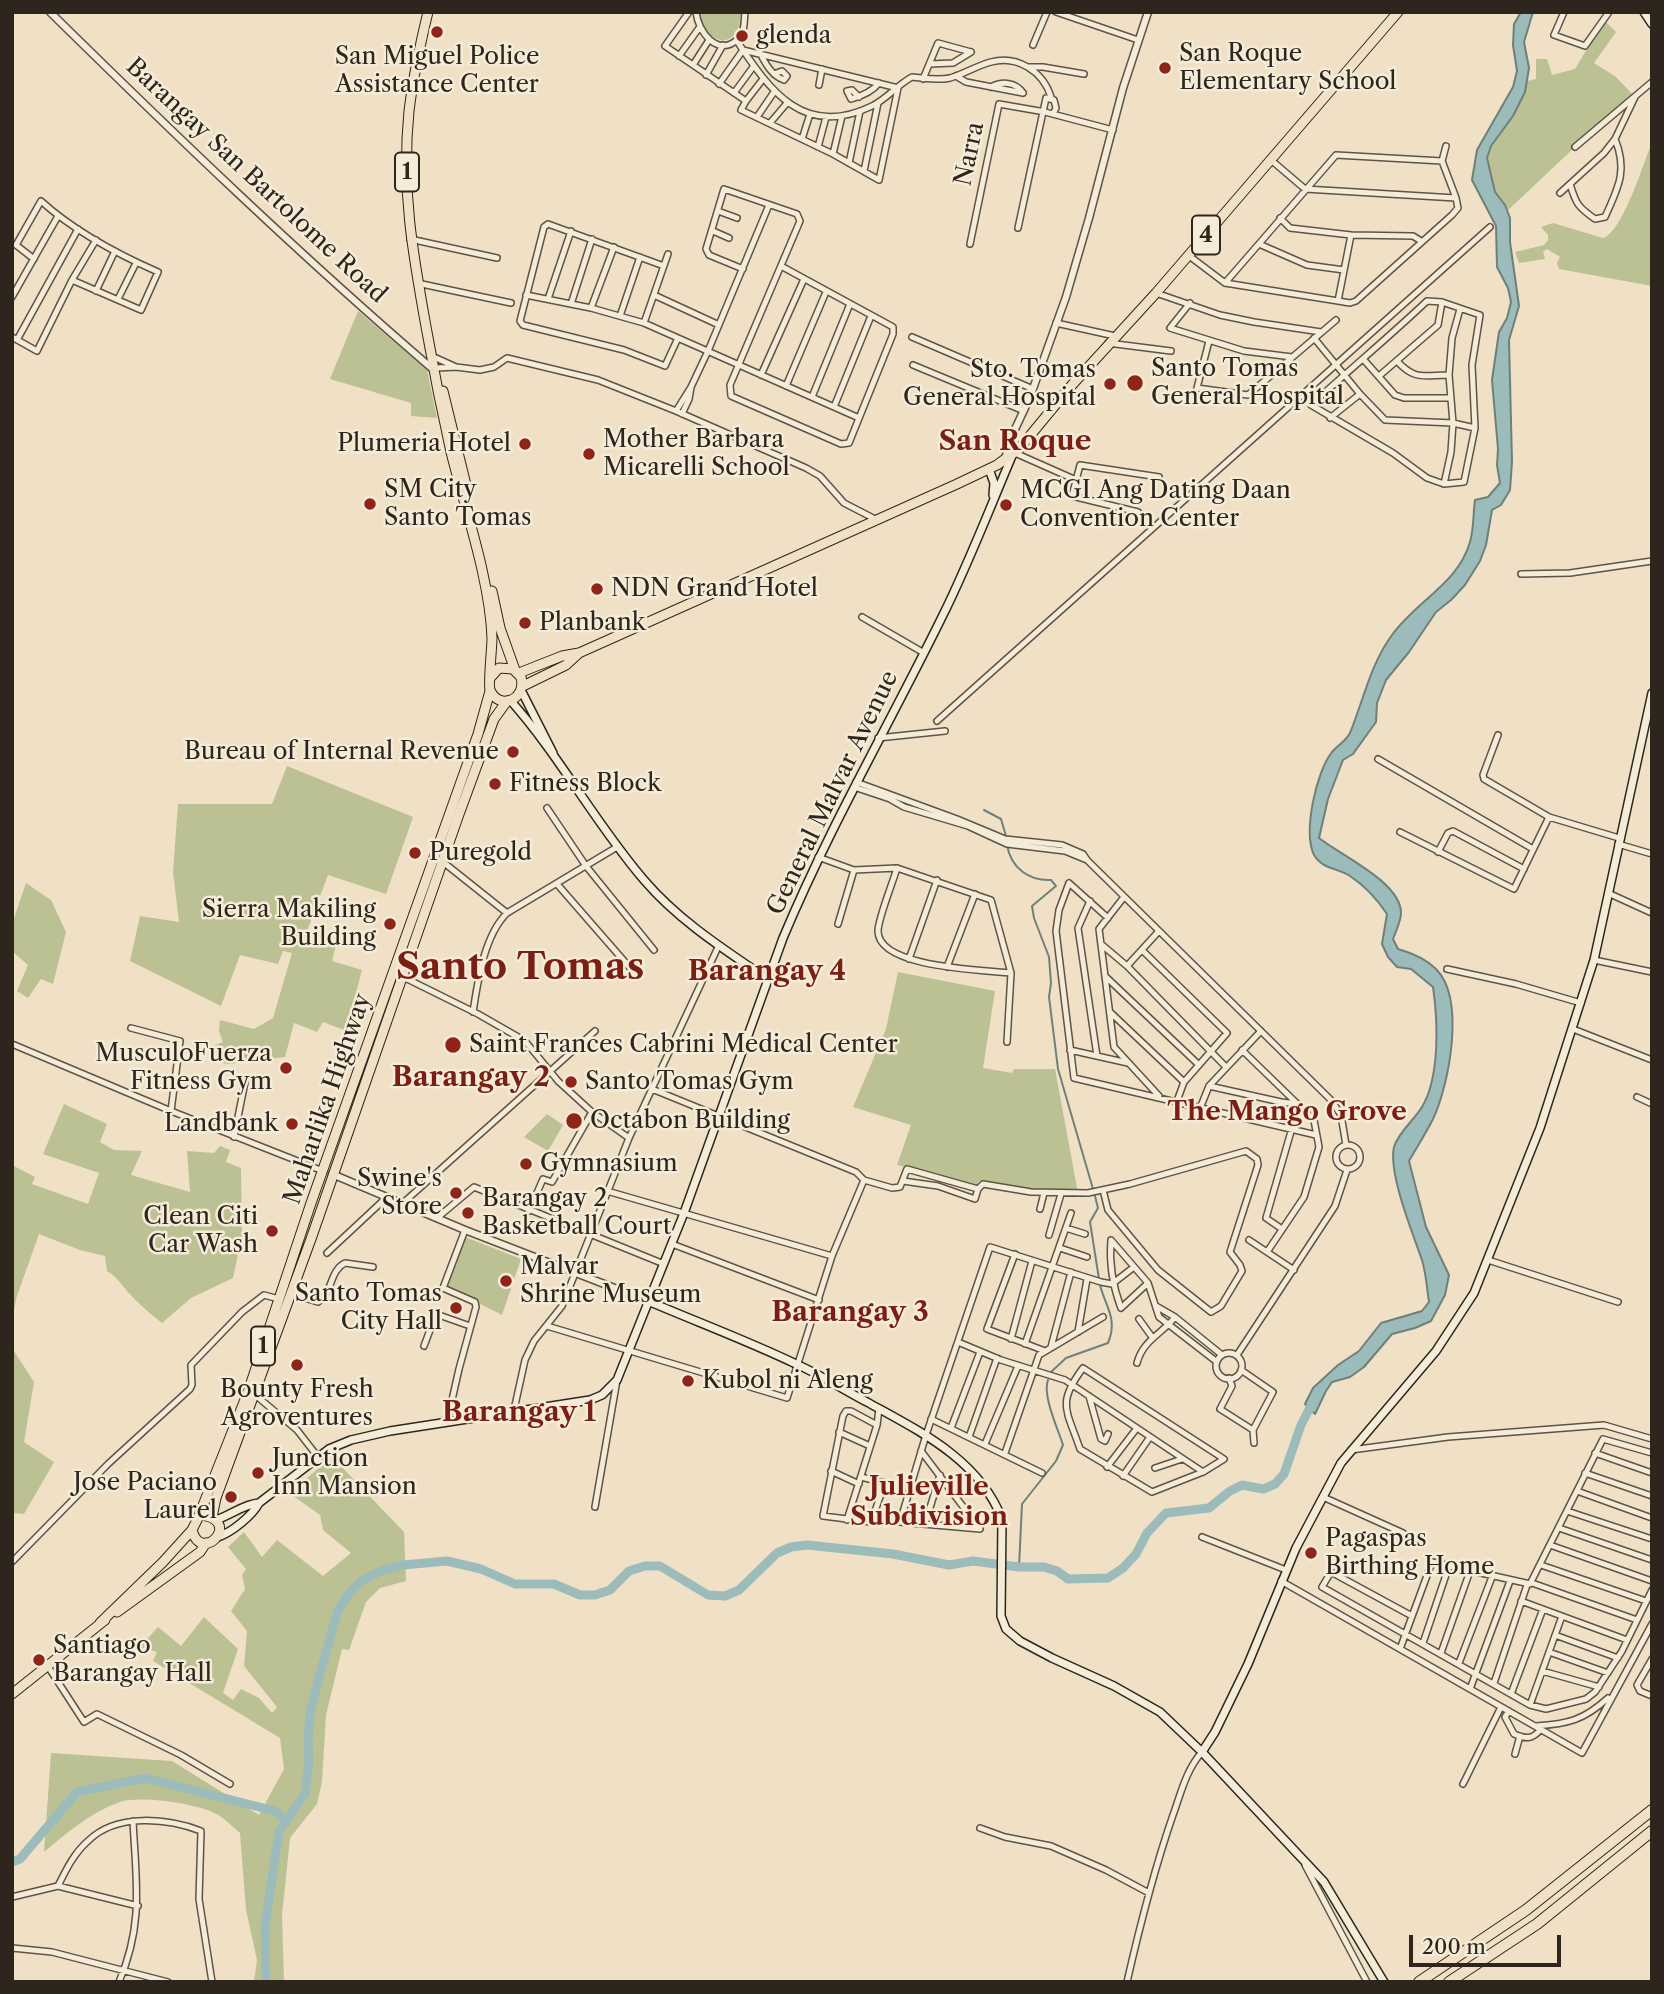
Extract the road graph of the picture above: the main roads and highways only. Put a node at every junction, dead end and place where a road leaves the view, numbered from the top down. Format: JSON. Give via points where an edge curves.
{"nodes":[{"id":1,"x":428,"y":12,"type":"edge"},
{"id":2,"x":1398,"y":12,"type":"edge"},
{"id":3,"x":1644,"y":12,"type":"edge"},
{"id":4,"x":1652,"y":24,"type":"edge"},
{"id":5,"x":436,"y":367,"type":"junction"},
{"id":6,"x":1011,"y":457,"type":"junction"},
{"id":7,"x":989,"y":469,"type":"junction"},
{"id":8,"x":993,"y":499,"type":"junction"},
{"id":9,"x":579,"y":653,"type":"junction"},
{"id":10,"x":517,"y":671,"type":"junction"},
{"id":11,"x":490,"y":678,"type":"junction"},
{"id":12,"x":522,"y":688,"type":"junction"},
{"id":13,"x":491,"y":691,"type":"junction"},
{"id":14,"x":1652,"y":693,"type":"edge"},
{"id":15,"x":508,"y":701,"type":"junction"},
{"id":16,"x":554,"y":757,"type":"junction"},
{"id":17,"x":398,"y":973,"type":"junction"},
{"id":18,"x":769,"y":980,"type":"junction"},
{"id":19,"x":648,"y":1301,"type":"junction"},
{"id":20,"x":251,"y":1393,"type":"junction"},
{"id":21,"x":259,"y":1503,"type":"junction"},
{"id":22,"x":198,"y":1518,"type":"junction"},
{"id":23,"x":214,"y":1518,"type":"junction"},
{"id":24,"x":192,"y":1530,"type":"junction"},
{"id":25,"x":218,"y":1537,"type":"junction"},
{"id":26,"x":206,"y":1543,"type":"junction"},
{"id":27,"x":100,"y":1623,"type":"junction"},
{"id":28,"x":12,"y":1694,"type":"edge"},
{"id":29,"x":1202,"y":1752,"type":"junction"},
{"id":30,"x":1652,"y":1810,"type":"edge"},
{"id":31,"x":1652,"y":1830,"type":"edge"},
{"id":32,"x":1384,"y":1982,"type":"edge"},
{"id":33,"x":1419,"y":1982,"type":"edge"},
{"id":34,"x":1449,"y":1982,"type":"edge"}],
"edges":[{"from":1,"to":5,"type":"highway","number":"1","via":[[409,113],[407,173],[410,239]]},
{"from":2,"to":6,"type":"highway","number":"4"},
{"from":3,"to":4,"type":"main road"},
{"from":5,"to":10,"type":"highway","number":"1","via":[[500,628]]},
{"from":5,"to":11,"type":"highway","number":"1","via":[[488,598]]},
{"from":6,"to":7,"type":"highway","number":"4"},
{"from":6,"to":8,"type":"main road","name":"General Malvar Avenue","number":"4"},
{"from":7,"to":8,"type":"main road"},
{"from":7,"to":9,"type":"highway","number":"4"},
{"from":8,"to":18,"type":"main road","name":"General Malvar Avenue","number":"4","via":[[944,614],[818,857]]},
{"from":9,"to":10,"type":"highway","number":"4"},
{"from":9,"to":12,"type":"highway","number":"4","via":[[566,666]]},
{"from":10,"to":11,"type":"highway","via":[[502,668]]},
{"from":10,"to":12,"type":"highway","number":"1"},
{"from":11,"to":13,"type":"highway","number":"1"},
{"from":12,"to":15,"type":"highway","number":"1"},
{"from":12,"to":16,"type":"main road"},
{"from":13,"to":15,"type":"highway"},
{"from":13,"to":17,"type":"highway","name":"Maharlika Highway","number":"1"},
{"from":14,"to":29,"type":"main road","via":[[1594,960],[1540,1128],[1474,1293],[1436,1351],[1350,1450],[1322,1497],[1248,1664]]},
{"from":15,"to":16,"type":"main road"},
{"from":15,"to":17,"type":"highway","name":"Maharlika Highway","number":"1","via":[[494,719]]},
{"from":16,"to":18,"type":"main road","via":[[617,847],[666,902]]},
{"from":17,"to":20,"type":"highway","name":"Maharlika Highway","number":"1","via":[[333,1174]]},
{"from":17,"to":20,"type":"highway","name":"Maharlika Highway","number":"1","via":[[323,1171]]},
{"from":18,"to":19,"type":"main road","name":"General Malvar Avenue"},
{"from":19,"to":21,"type":"main road","name":"General Malvar Avenue","via":[[617,1380],[601,1395],[351,1440],[318,1457]]},
{"from":19,"to":29,"type":"main road","via":[[798,1364],[926,1434],[956,1457],[973,1474],[1002,1519],[1001,1616],[1006,1629],[1020,1641],[1160,1712]]},
{"from":20,"to":22,"type":"highway","name":"Maharlika Highway","number":"1"},
{"from":20,"to":23,"type":"highway","name":"Maharlika Highway","number":"1","via":[[216,1498]]},
{"from":21,"to":23,"type":"main road"},
{"from":21,"to":25,"type":"main road"},
{"from":22,"to":23,"type":"highway"},
{"from":22,"to":24,"type":"highway","number":"1"},
{"from":23,"to":25,"type":"highway","number":"1"},
{"from":24,"to":26,"type":"highway","via":[[197,1540]]},
{"from":24,"to":27,"type":"highway","number":"1"},
{"from":25,"to":26,"type":"highway","number":"1"},
{"from":26,"to":27,"type":"highway","number":"1","via":[[200,1552]]},
{"from":27,"to":28,"type":"highway","number":"1"},
{"from":29,"to":32,"type":"main road","via":[[1324,1882]]},
{"from":30,"to":33,"type":"highway","via":[[1526,1910]]},
{"from":31,"to":34,"type":"highway","via":[[1537,1924]]}]}
